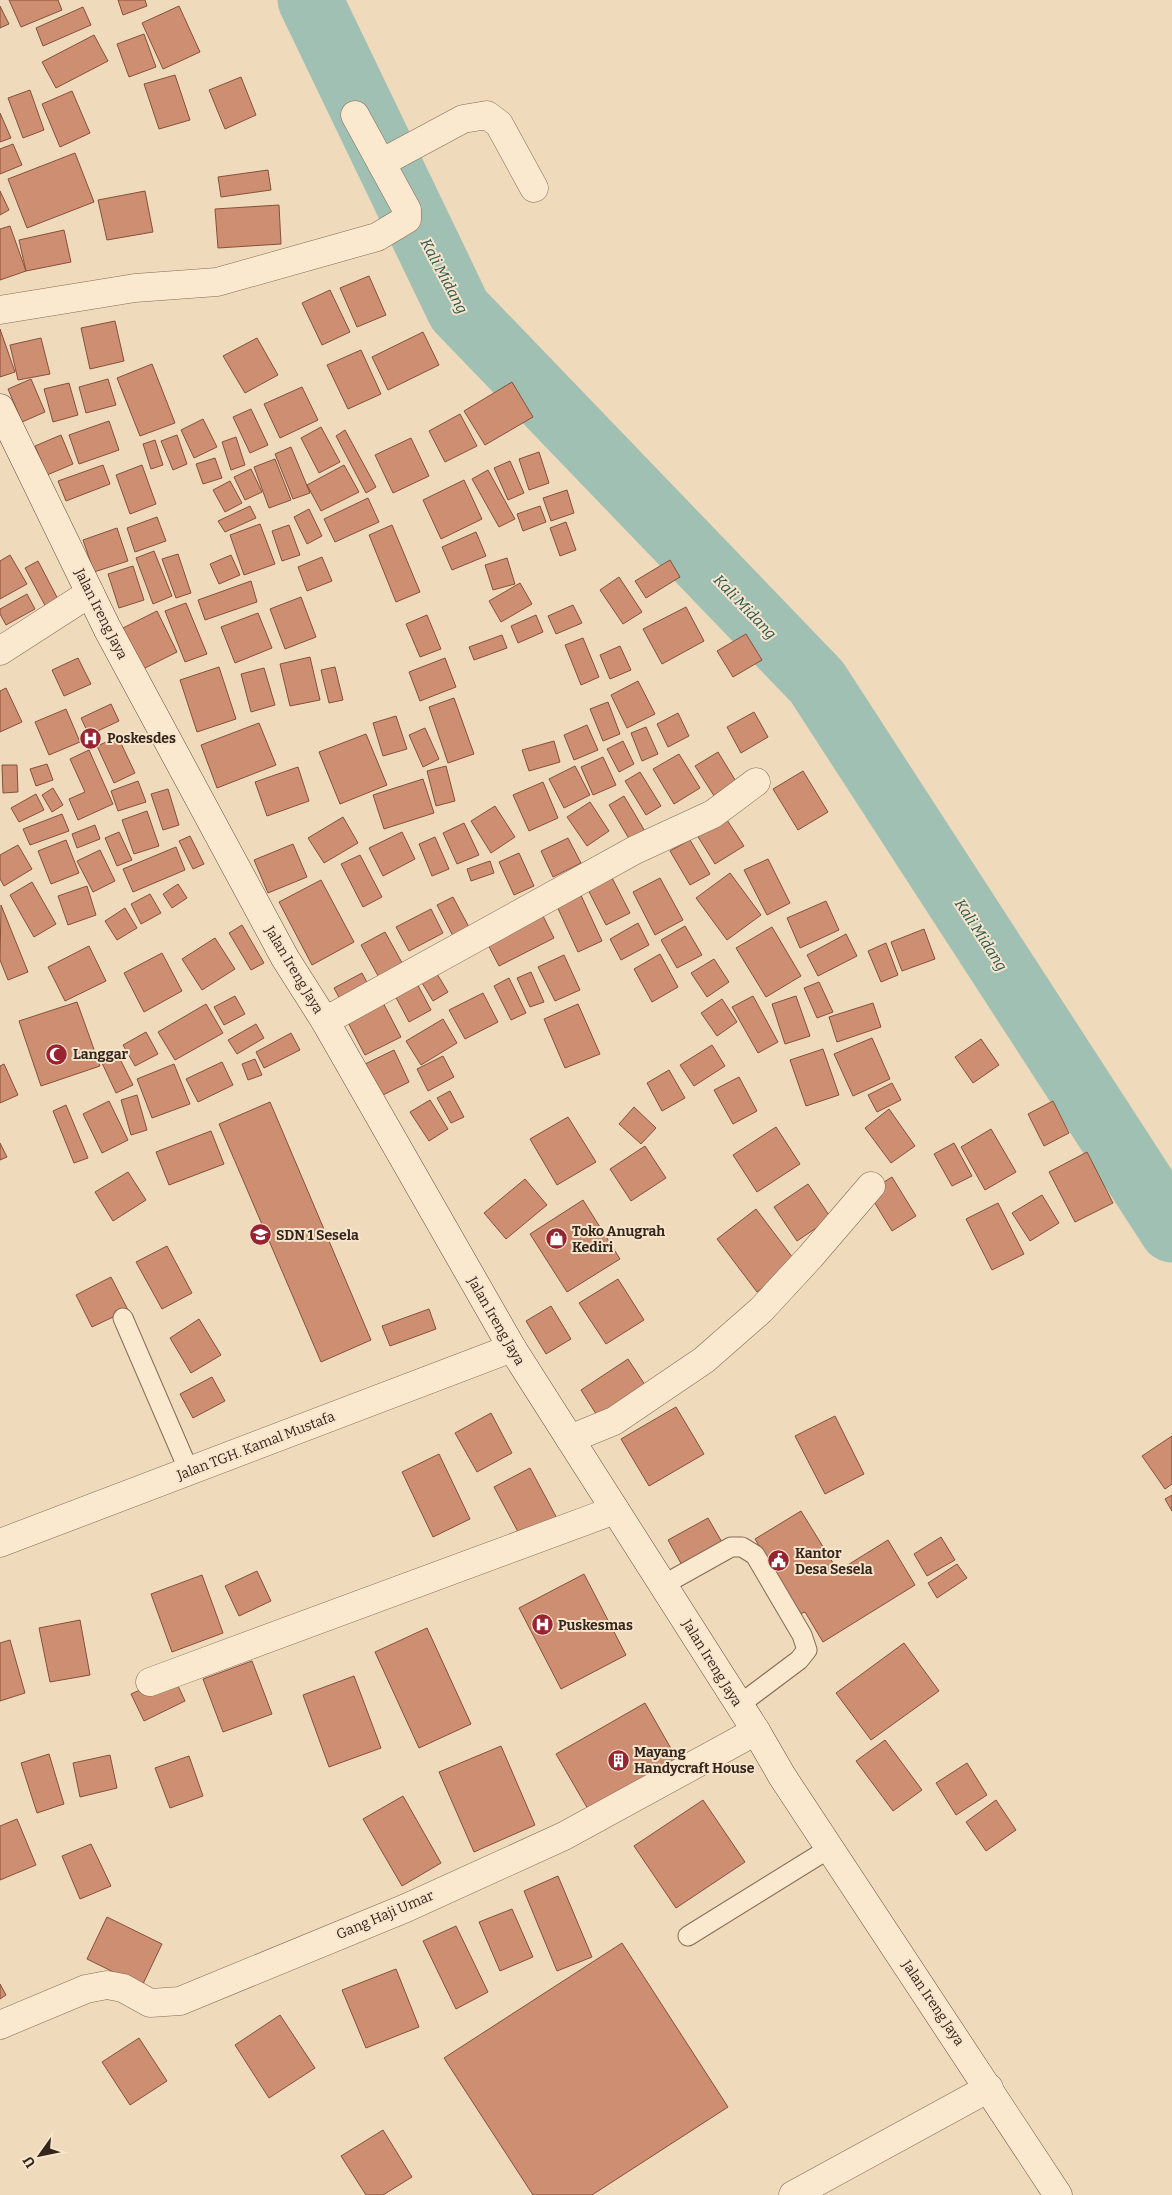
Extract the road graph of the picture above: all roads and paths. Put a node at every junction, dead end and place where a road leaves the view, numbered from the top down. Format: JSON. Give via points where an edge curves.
{"nodes":[{"id":1,"x":355,"y":115,"type":"dead end"},
{"id":2,"x":383,"y":161,"type":"junction"},
{"id":3,"x":534,"y":188,"type":"dead end"},
{"id":4,"x":0,"y":310,"type":"edge"},
{"id":5,"x":0,"y":408,"type":"edge"},
{"id":6,"x":90,"y":594,"type":"junction"},
{"id":7,"x":0,"y":651,"type":"edge"},
{"id":8,"x":756,"y":782,"type":"dead end"},
{"id":9,"x":325,"y":1021,"type":"junction"},
{"id":10,"x":871,"y":1186,"type":"dead end"},
{"id":11,"x":123,"y":1318,"type":"dead end"},
{"id":12,"x":512,"y":1348,"type":"junction"},
{"id":13,"x":570,"y":1439,"type":"junction"},
{"id":14,"x":189,"y":1471,"type":"junction"},
{"id":15,"x":615,"y":1510,"type":"junction"},
{"id":16,"x":0,"y":1543,"type":"edge"},
{"id":17,"x":663,"y":1585,"type":"junction"},
{"id":18,"x":150,"y":1682,"type":"dead end"},
{"id":19,"x":738,"y":1704,"type":"junction"},
{"id":20,"x":756,"y":1731,"type":"junction"},
{"id":21,"x":830,"y":1848,"type":"junction"},
{"id":22,"x":688,"y":1936,"type":"dead end"},
{"id":23,"x":0,"y":2025,"type":"edge"},
{"id":24,"x":989,"y":2088,"type":"junction"},
{"id":25,"x":793,"y":2195,"type":"edge"},
{"id":26,"x":1058,"y":2195,"type":"edge"}],
"edges":[{"from":1,"to":2,"type":"street"},
{"from":2,"to":3,"type":"street","via":[[463,119],[486,115],[499,124]]},
{"from":2,"to":4,"type":"street","via":[[407,210],[407,219],[377,237],[216,282],[135,288]]},
{"from":5,"to":6,"type":"street","name":"Jalan Ireng Jaya"},
{"from":6,"to":7,"type":"street"},
{"from":6,"to":9,"type":"street","name":"Jalan Ireng Jaya","via":[[284,958]]},
{"from":8,"to":9,"type":"street","via":[[713,814],[635,850]]},
{"from":9,"to":12,"type":"street","name":"Jalan Ireng Jaya"},
{"from":10,"to":13,"type":"street","via":[[761,1310],[704,1360],[614,1421]]},
{"from":11,"to":14,"type":"lane"},
{"from":12,"to":13,"type":"street","name":"Jalan Ireng Jaya"},
{"from":12,"to":14,"type":"street","name":"Jalan TGH. Kamal Mustafa"},
{"from":13,"to":15,"type":"street","name":"Jalan Ireng Jaya"},
{"from":14,"to":16,"type":"street","name":"Jalan TGH. Kamal Mustafa"},
{"from":15,"to":17,"type":"street","name":"Jalan Ireng Jaya"},
{"from":15,"to":18,"type":"street"},
{"from":17,"to":19,"type":"street","name":"Jalan Ireng Jaya"},
{"from":17,"to":19,"type":"lane","via":[[731,1547],[742,1547],[755,1556],[802,1635],[806,1650],[799,1660]]},
{"from":19,"to":20,"type":"street","name":"Jalan Ireng Jaya"},
{"from":20,"to":21,"type":"street","name":"Jalan Ireng Jaya"},
{"from":20,"to":23,"type":"street","name":"Gang Haji Umar","via":[[564,1836],[406,1908],[180,2000],[150,2003],[123,1988],[107,1985],[86,1989]]},
{"from":21,"to":22,"type":"lane"},
{"from":21,"to":24,"type":"street","name":"Jalan Ireng Jaya"},
{"from":24,"to":25,"type":"street"},
{"from":24,"to":26,"type":"street","name":"Jalan Ireng Jaya"}]}
